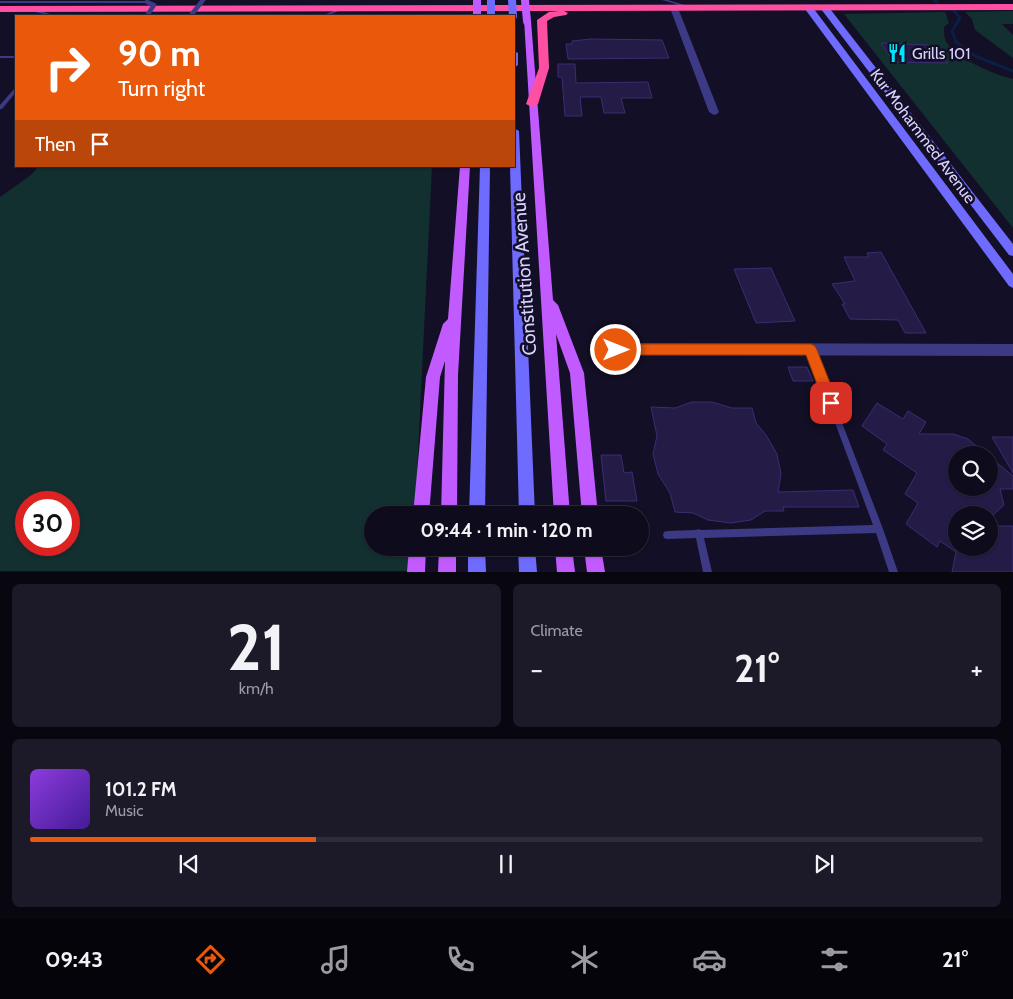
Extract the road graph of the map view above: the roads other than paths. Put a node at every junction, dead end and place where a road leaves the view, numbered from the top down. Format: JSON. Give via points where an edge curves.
{"nodes":[{"id":1,"x":202,"y":0,"type":"edge"},
{"id":2,"x":477,"y":0,"type":"edge"},
{"id":3,"x":491,"y":0,"type":"edge"},
{"id":4,"x":512,"y":0,"type":"edge"},
{"id":5,"x":525,"y":0,"type":"edge"},
{"id":6,"x":542,"y":0,"type":"edge"},
{"id":7,"x":664,"y":0,"type":"edge"},
{"id":8,"x":0,"y":2,"type":"edge"},
{"id":9,"x":808,"y":7,"type":"junction"},
{"id":10,"x":824,"y":7,"type":"junction"},
{"id":11,"x":1013,"y":7,"type":"edge"},
{"id":12,"x":584,"y":8,"type":"junction"},
{"id":13,"x":674,"y":8,"type":"junction"},
{"id":14,"x":693,"y":8,"type":"junction"},
{"id":15,"x":0,"y":9,"type":"edge"},
{"id":16,"x":30,"y":9,"type":"junction"},
{"id":17,"x":342,"y":9,"type":"junction"},
{"id":18,"x":353,"y":9,"type":"junction"},
{"id":19,"x":51,"y":15,"type":"edge"},
{"id":20,"x":148,"y":15,"type":"edge"},
{"id":21,"x":191,"y":15,"type":"edge"},
{"id":22,"x":330,"y":15,"type":"edge"},
{"id":23,"x":449,"y":15,"type":"edge"},
{"id":24,"x":477,"y":15,"type":"edge"},
{"id":25,"x":490,"y":15,"type":"edge"},
{"id":26,"x":513,"y":15,"type":"edge"},
{"id":27,"x":0,"y":57,"type":"edge"},
{"id":28,"x":15,"y":57,"type":"edge"},
{"id":29,"x":15,"y":91,"type":"edge"},
{"id":30,"x":532,"y":104,"type":"junction"},
{"id":31,"x":0,"y":108,"type":"edge"},
{"id":32,"x":714,"y":112,"type":"dead end"},
{"id":33,"x":465,"y":167,"type":"edge"},
{"id":34,"x":485,"y":167,"type":"edge"},
{"id":35,"x":515,"y":167,"type":"edge"},
{"id":36,"x":1013,"y":252,"type":"edge"},
{"id":37,"x":1013,"y":283,"type":"edge"},
{"id":38,"x":546,"y":289,"type":"junction"},
{"id":39,"x":455,"y":310,"type":"junction"},
{"id":40,"x":616,"y":350,"type":"dead end"},
{"id":41,"x":811,"y":350,"type":"junction"},
{"id":42,"x":1013,"y":350,"type":"edge"},
{"id":43,"x":422,"y":506,"type":"edge"},
{"id":44,"x":449,"y":506,"type":"edge"},
{"id":45,"x":478,"y":506,"type":"edge"},
{"id":46,"x":527,"y":506,"type":"edge"},
{"id":47,"x":561,"y":506,"type":"edge"},
{"id":48,"x":589,"y":506,"type":"edge"},
{"id":49,"x":879,"y":528,"type":"junction"},
{"id":50,"x":699,"y":533,"type":"junction"},
{"id":51,"x":667,"y":535,"type":"dead end"},
{"id":52,"x":417,"y":556,"type":"edge"},
{"id":53,"x":448,"y":556,"type":"edge"},
{"id":54,"x":477,"y":556,"type":"edge"},
{"id":55,"x":527,"y":556,"type":"edge"},
{"id":56,"x":565,"y":556,"type":"edge"},
{"id":57,"x":595,"y":556,"type":"edge"},
{"id":58,"x":416,"y":572,"type":"edge"},
{"id":59,"x":447,"y":572,"type":"edge"},
{"id":60,"x":476,"y":572,"type":"edge"},
{"id":61,"x":528,"y":572,"type":"edge"},
{"id":62,"x":566,"y":572,"type":"edge"},
{"id":63,"x":596,"y":572,"type":"edge"},
{"id":64,"x":708,"y":572,"type":"edge"},
{"id":65,"x":894,"y":572,"type":"edge"}],
"edges":[{"from":1,"to":21,"type":"lane","bridge":true},
{"from":2,"to":24,"type":"main road","bridge":true},
{"from":3,"to":25,"type":"street","bridge":true},
{"from":4,"to":26,"type":"street","bridge":true},
{"from":5,"to":30,"type":"main road","name":"Constitution Avenue","bridge":true},
{"from":6,"to":12,"type":"highway","via":[[568,2]]},
{"from":7,"to":14,"type":"lane"},
{"from":8,"to":20,"type":"lane","bridge":true,"via":[[147,2],[154,5]]},
{"from":9,"to":10,"type":"highway"},
{"from":9,"to":14,"type":"highway"},
{"from":9,"to":37,"type":"street","name":"Kur Mohammed Avenue"},
{"from":10,"to":11,"type":"highway"},
{"from":10,"to":36,"type":"street","name":"Kur Mohammed Avenue"},
{"from":12,"to":13,"type":"highway"},
{"from":12,"to":18,"type":"highway"},
{"from":13,"to":14,"type":"highway"},
{"from":13,"to":30,"type":"highway","via":[[639,13],[546,16],[541,23],[544,61]]},
{"from":13,"to":32,"type":"street"},
{"from":15,"to":16,"type":"highway"},
{"from":16,"to":17,"type":"highway"},
{"from":16,"to":19,"type":"lane"},
{"from":17,"to":18,"type":"highway"},
{"from":17,"to":22,"type":"lane"},
{"from":18,"to":23,"type":"highway","via":[[375,13]]},
{"from":27,"to":28,"type":"lane"},
{"from":29,"to":31,"type":"lane"},
{"from":30,"to":38,"type":"main road","name":"Constitution Avenue"},
{"from":33,"to":39,"type":"main road"},
{"from":34,"to":45,"type":"street","name":"Constitution Avenue"},
{"from":35,"to":46,"type":"street","name":"Constitution Avenue"},
{"from":38,"to":47,"type":"main road","name":"Constitution Avenue"},
{"from":38,"to":48,"type":"main road","via":[[577,373]]},
{"from":39,"to":43,"type":"main road","via":[[433,376]]},
{"from":39,"to":44,"type":"main road"},
{"from":40,"to":41,"type":"street"},
{"from":41,"to":42,"type":"street"},
{"from":41,"to":49,"type":"lane"},
{"from":49,"to":50,"type":"lane"},
{"from":49,"to":65,"type":"lane"},
{"from":50,"to":51,"type":"lane"},
{"from":50,"to":64,"type":"lane"},
{"from":52,"to":58,"type":"main road"},
{"from":53,"to":59,"type":"main road"},
{"from":54,"to":60,"type":"street"},
{"from":55,"to":61,"type":"street"},
{"from":56,"to":62,"type":"main road"},
{"from":57,"to":63,"type":"main road"}]}
